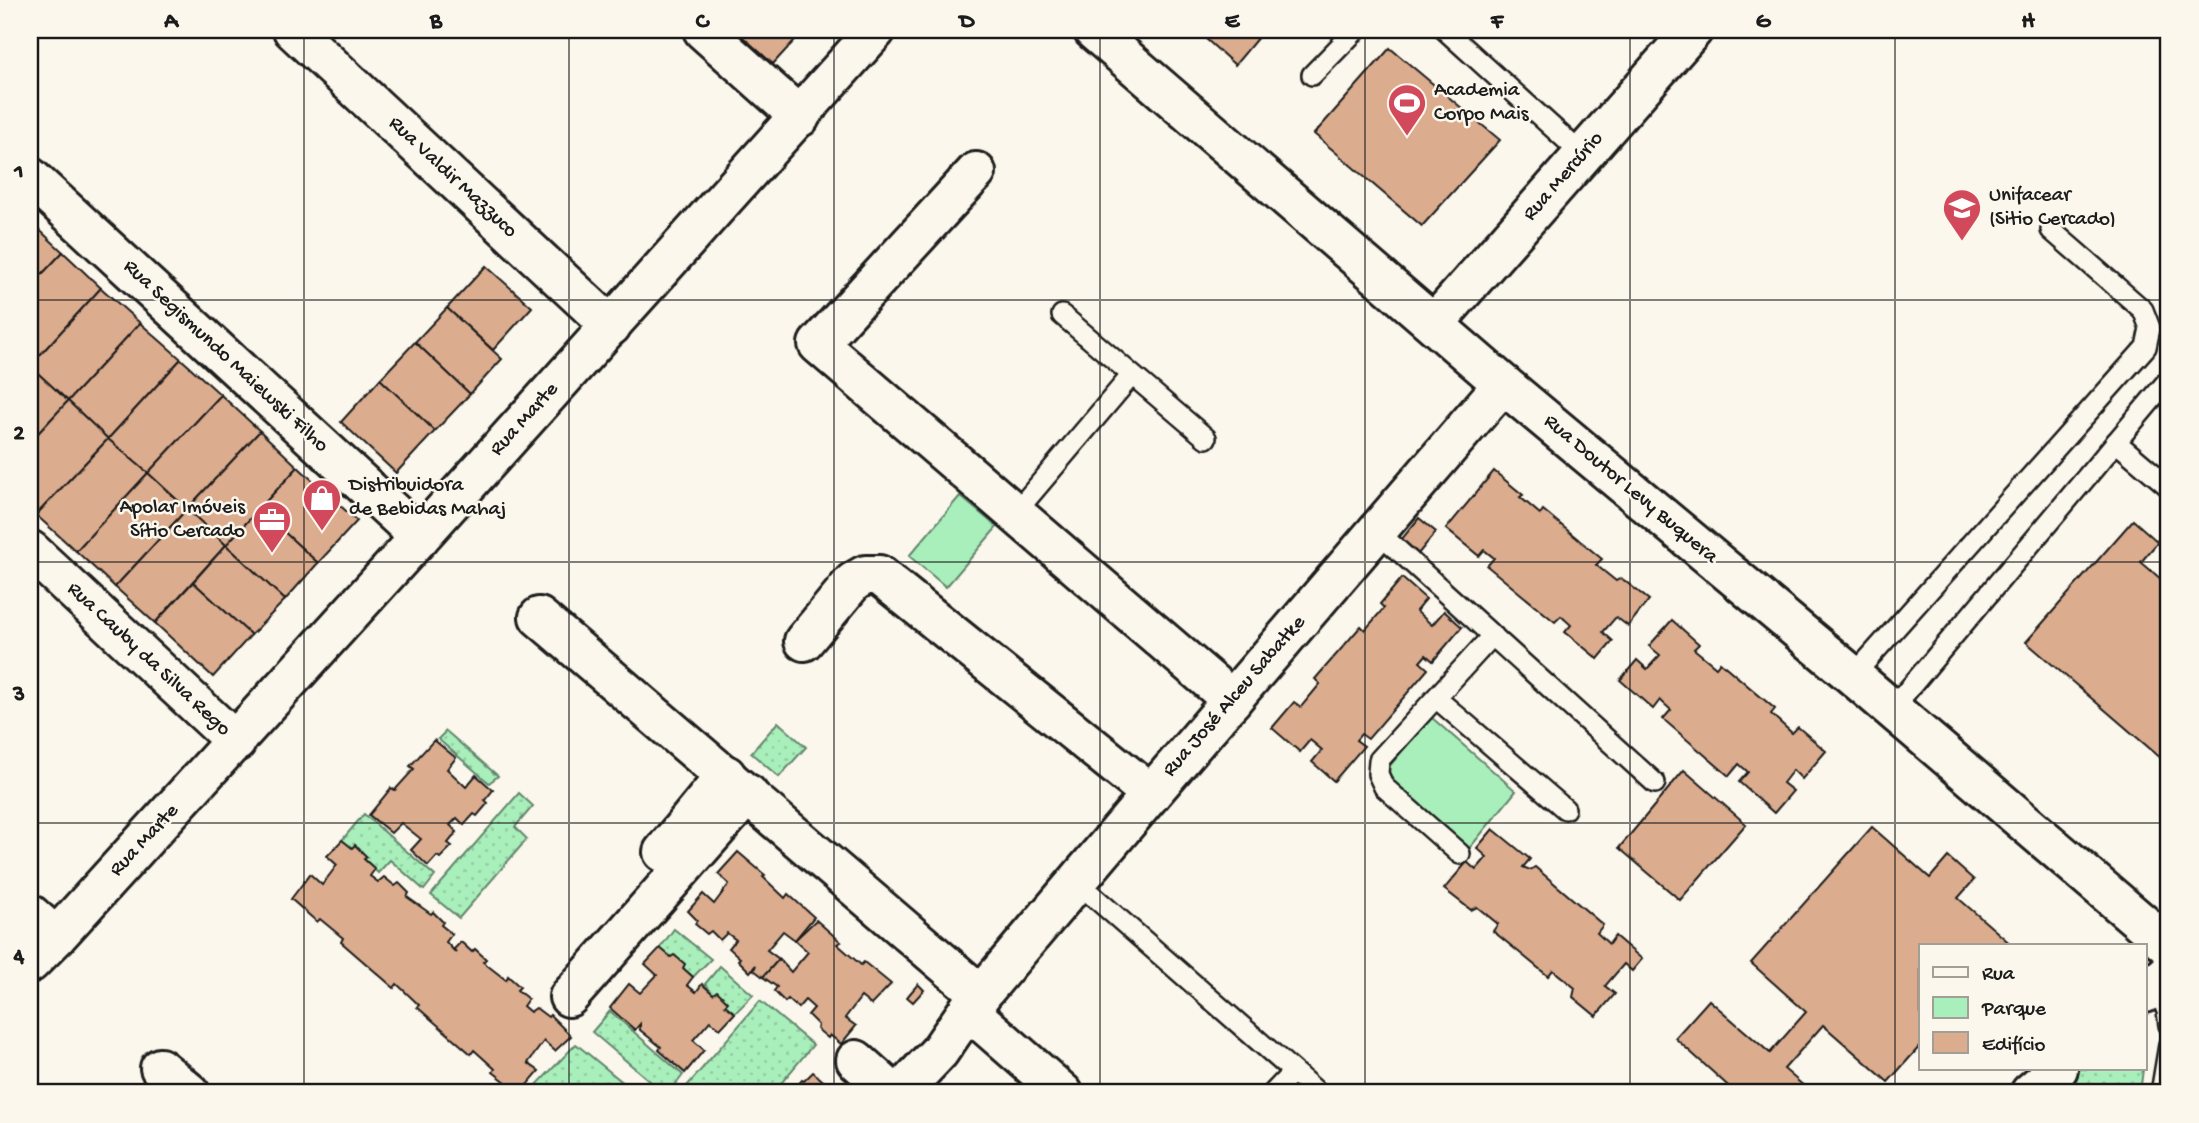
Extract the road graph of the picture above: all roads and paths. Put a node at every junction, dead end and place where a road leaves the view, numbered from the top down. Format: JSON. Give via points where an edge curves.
{"nodes":[{"id":1,"x":293,"y":30,"type":"edge"},
{"id":2,"x":703,"y":30,"type":"edge"},
{"id":3,"x":876,"y":30,"type":"edge"},
{"id":4,"x":1093,"y":30,"type":"edge"},
{"id":5,"x":1356,"y":30,"type":"edge"},
{"id":6,"x":1445,"y":30,"type":"edge"},
{"id":7,"x":1693,"y":30,"type":"edge"},
{"id":8,"x":1312,"y":75,"type":"dead end"},
{"id":9,"x":800,"y":117,"type":"junction"},
{"id":10,"x":1583,"y":155,"type":"junction"},
{"id":11,"x":976,"y":172,"type":"dead end"},
{"id":12,"x":30,"y":177,"type":"edge"},
{"id":13,"x":2052,"y":230,"type":"dead end"},
{"id":14,"x":1062,"y":316,"type":"dead end"},
{"id":15,"x":1434,"y":324,"type":"junction"},
{"id":16,"x":611,"y":326,"type":"junction"},
{"id":17,"x":1131,"y":376,"type":"junction"},
{"id":18,"x":2169,"y":379,"type":"edge"},
{"id":19,"x":1503,"y":384,"type":"junction"},
{"id":20,"x":1206,"y":438,"type":"dead end"},
{"id":21,"x":2116,"y":442,"type":"junction"},
{"id":22,"x":2169,"y":487,"type":"edge"},
{"id":23,"x":1015,"y":513,"type":"junction"},
{"id":24,"x":1377,"y":530,"type":"junction"},
{"id":25,"x":420,"y":537,"type":"junction"},
{"id":26,"x":30,"y":550,"type":"edge"},
{"id":27,"x":539,"y":617,"type":"dead end"},
{"id":28,"x":1493,"y":635,"type":"junction"},
{"id":29,"x":804,"y":641,"type":"dead end"},
{"id":30,"x":1853,"y":677,"type":"junction"},
{"id":31,"x":1436,"y":698,"type":"junction"},
{"id":32,"x":1232,"y":700,"type":"junction"},
{"id":33,"x":1892,"y":709,"type":"junction"},
{"id":34,"x":236,"y":742,"type":"junction"},
{"id":35,"x":1655,"y":783,"type":"dead end"},
{"id":36,"x":737,"y":784,"type":"junction"},
{"id":37,"x":1151,"y":794,"type":"junction"},
{"id":38,"x":1565,"y":809,"type":"dead end"},
{"id":39,"x":1460,"y":854,"type":"dead end"},
{"id":40,"x":1077,"y":882,"type":"junction"},
{"id":41,"x":38,"y":938,"type":"edge"},
{"id":42,"x":2169,"y":946,"type":"edge"},
{"id":43,"x":2157,"y":983,"type":"edge"},
{"id":44,"x":563,"y":990,"type":"dead end"},
{"id":45,"x":974,"y":1002,"type":"junction"},
{"id":46,"x":2169,"y":1025,"type":"edge"},
{"id":47,"x":2169,"y":1045,"type":"edge"},
{"id":48,"x":856,"y":1060,"type":"dead end"},
{"id":49,"x":160,"y":1068,"type":"dead end"},
{"id":50,"x":2057,"y":1070,"type":"edge"},
{"id":51,"x":1293,"y":1072,"type":"junction"},
{"id":52,"x":2165,"y":1085,"type":"edge"},
{"id":53,"x":190,"y":1093,"type":"edge"},
{"id":54,"x":893,"y":1093,"type":"edge"},
{"id":55,"x":900,"y":1093,"type":"edge"},
{"id":56,"x":1063,"y":1093,"type":"edge"},
{"id":57,"x":1273,"y":1093,"type":"edge"},
{"id":58,"x":1318,"y":1093,"type":"edge"},
{"id":59,"x":2030,"y":1093,"type":"edge"}],
"edges":[{"from":1,"to":16,"type":"street","name":"Rua Valdir Mazzuco"},
{"from":2,"to":9,"type":"street"},
{"from":3,"to":9,"type":"street","name":"Rua Marte"},
{"from":4,"to":15,"type":"street","name":"Rua Doutor Levy Buquera"},
{"from":5,"to":8,"type":"lane"},
{"from":6,"to":10,"type":"lane"},
{"from":7,"to":10,"type":"street","name":"Rua Mercúrio"},
{"from":9,"to":16,"type":"street","name":"Rua Marte"},
{"from":10,"to":15,"type":"street","name":"Rua Mercúrio"},
{"from":11,"to":23,"type":"street","via":[[818,344]]},
{"from":12,"to":25,"type":"street","name":"Rua Segismundo Maiewski Filho"},
{"from":13,"to":30,"type":"lane","via":[[2143,310],[2150,328],[2146,347]]},
{"from":14,"to":17,"type":"lane"},
{"from":15,"to":19,"type":"street","name":"Rua Doutor Levy Buquera"},
{"from":16,"to":25,"type":"street","name":"Rua Marte"},
{"from":17,"to":20,"type":"lane"},
{"from":17,"to":23,"type":"lane"},
{"from":18,"to":21,"type":"lane"},
{"from":19,"to":24,"type":"street","name":"Rua José Alceu Sabatke"},
{"from":19,"to":30,"type":"street","name":"Rua Doutor Levy Buquera"},
{"from":21,"to":22,"type":"lane"},
{"from":21,"to":33,"type":"lane"},
{"from":23,"to":32,"type":"street"},
{"from":24,"to":28,"type":"lane"},
{"from":24,"to":32,"type":"street","name":"Rua José Alceu Sabatke"},
{"from":25,"to":34,"type":"street","name":"Rua Marte"},
{"from":26,"to":34,"type":"street","name":"Rua Cauby da Silva Rego"},
{"from":27,"to":36,"type":"street"},
{"from":28,"to":31,"type":"lane"},
{"from":28,"to":35,"type":"lane"},
{"from":29,"to":37,"type":"street","via":[[853,582],[865,575],[879,575]]},
{"from":30,"to":33,"type":"street","name":"Rua Doutor Levy Buquera"},
{"from":31,"to":38,"type":"lane"},
{"from":31,"to":39,"type":"lane","via":[[1379,760],[1378,774],[1384,787]]},
{"from":32,"to":37,"type":"street","name":"Rua José Alceu Sabatke"},
{"from":33,"to":42,"type":"street","name":"Rua Doutor Levy Buquera"},
{"from":34,"to":41,"type":"street","name":"Rua Marte"},
{"from":36,"to":44,"type":"street"},
{"from":36,"to":45,"type":"street"},
{"from":37,"to":40,"type":"street","name":"Rua José Alceu Sabatke"},
{"from":40,"to":45,"type":"street","name":"Rua José Alceu Sabatke"},
{"from":40,"to":51,"type":"lane"},
{"from":43,"to":46,"type":"lane"},
{"from":45,"to":55,"type":"street","name":"Rua José Alceu Sabatke","via":[[939,1052]]},
{"from":45,"to":56,"type":"street"},
{"from":47,"to":52,"type":"lane"},
{"from":48,"to":54,"type":"street"},
{"from":49,"to":53,"type":"street"},
{"from":50,"to":59,"type":"street"},
{"from":51,"to":57,"type":"lane"},
{"from":51,"to":58,"type":"lane"}]}
